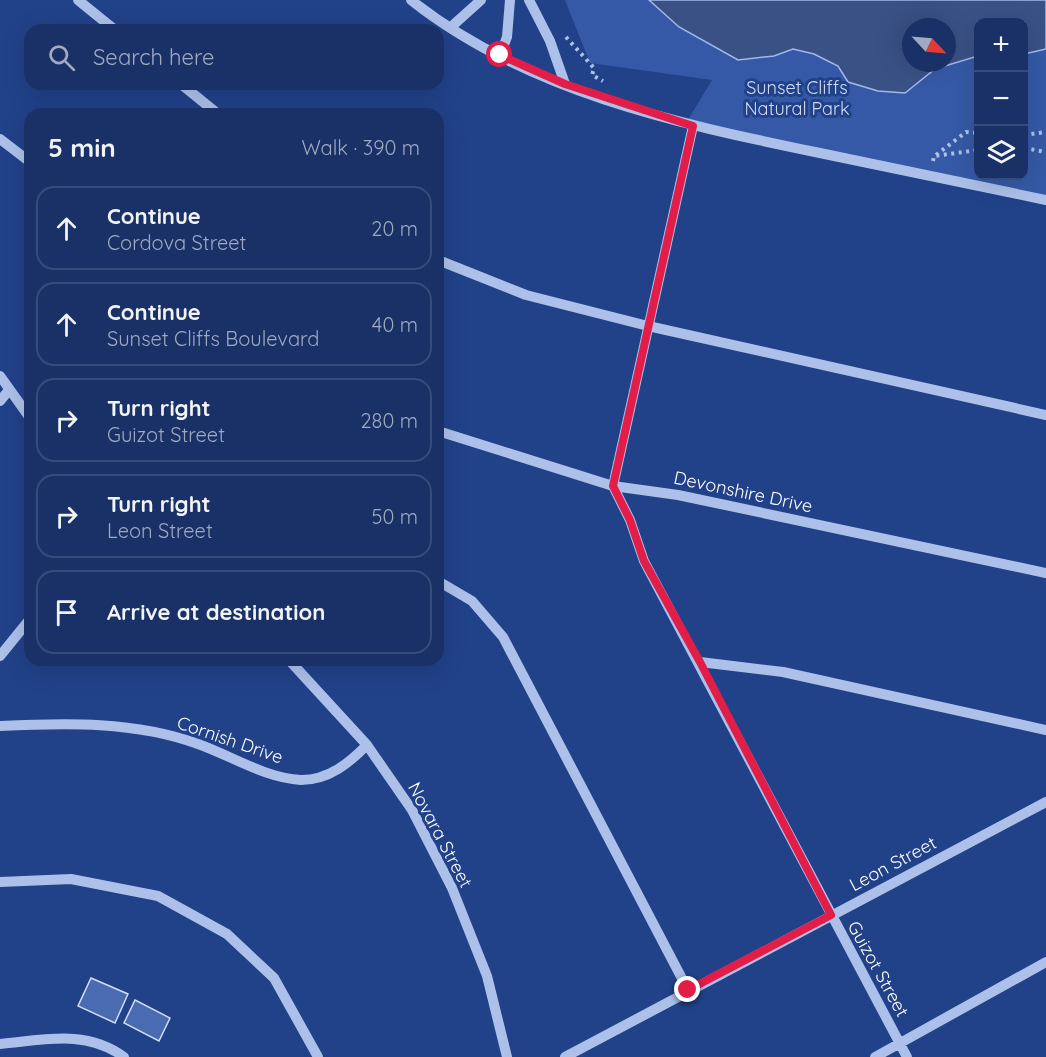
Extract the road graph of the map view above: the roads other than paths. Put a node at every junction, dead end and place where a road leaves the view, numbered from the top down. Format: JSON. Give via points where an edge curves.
{"nodes":[{"id":1,"x":78,"y":0,"type":"edge"},
{"id":2,"x":411,"y":0,"type":"edge"},
{"id":3,"x":481,"y":0,"type":"edge"},
{"id":4,"x":510,"y":0,"type":"edge"},
{"id":5,"x":529,"y":0,"type":"edge"},
{"id":6,"x":108,"y":24,"type":"edge"},
{"id":7,"x":452,"y":27,"type":"junction"},
{"id":8,"x":500,"y":55,"type":"junction"},
{"id":9,"x":565,"y":84,"type":"junction"},
{"id":10,"x":188,"y":90,"type":"edge"},
{"id":11,"x":211,"y":108,"type":"edge"},
{"id":12,"x":693,"y":126,"type":"junction"},
{"id":13,"x":0,"y":139,"type":"edge"},
{"id":14,"x":24,"y":157,"type":"edge"},
{"id":15,"x":1046,"y":200,"type":"edge"},
{"id":16,"x":444,"y":262,"type":"edge"},
{"id":17,"x":648,"y":327,"type":"junction"},
{"id":18,"x":0,"y":376,"type":"edge"},
{"id":19,"x":9,"y":390,"type":"junction"},
{"id":20,"x":0,"y":401,"type":"edge"},
{"id":21,"x":24,"y":410,"type":"edge"},
{"id":22,"x":1046,"y":415,"type":"edge"},
{"id":23,"x":444,"y":433,"type":"edge"},
{"id":24,"x":613,"y":486,"type":"junction"},
{"id":25,"x":1046,"y":573,"type":"edge"},
{"id":26,"x":444,"y":585,"type":"edge"},
{"id":27,"x":24,"y":626,"type":"edge"},
{"id":28,"x":0,"y":656,"type":"edge"},
{"id":29,"x":700,"y":662,"type":"junction"},
{"id":30,"x":295,"y":666,"type":"edge"},
{"id":31,"x":0,"y":726,"type":"edge"},
{"id":32,"x":1046,"y":730,"type":"edge"},
{"id":33,"x":368,"y":745,"type":"junction"},
{"id":34,"x":1046,"y":802,"type":"edge"},
{"id":35,"x":0,"y":882,"type":"edge"},
{"id":36,"x":831,"y":915,"type":"junction"},
{"id":37,"x":1046,"y":962,"type":"edge"},
{"id":38,"x":688,"y":990,"type":"junction"},
{"id":39,"x":0,"y":1044,"type":"edge"},
{"id":40,"x":900,"y":1044,"type":"junction"},
{"id":41,"x":124,"y":1057,"type":"edge"},
{"id":42,"x":318,"y":1057,"type":"edge"},
{"id":43,"x":507,"y":1057,"type":"edge"},
{"id":44,"x":565,"y":1057,"type":"edge"},
{"id":45,"x":875,"y":1057,"type":"edge"},
{"id":46,"x":908,"y":1057,"type":"edge"}],
"edges":[{"from":1,"to":6,"type":"street"},
{"from":2,"to":7,"type":"street"},
{"from":3,"to":7,"type":"street"},
{"from":4,"to":8,"type":"street","via":[[507,37]]},
{"from":5,"to":9,"type":"street","via":[[550,41]]},
{"from":7,"to":8,"type":"street"},
{"from":8,"to":9,"type":"street"},
{"from":9,"to":12,"type":"street"},
{"from":10,"to":11,"type":"street"},
{"from":12,"to":15,"type":"street"},
{"from":12,"to":17,"type":"street"},
{"from":13,"to":14,"type":"street"},
{"from":16,"to":17,"type":"street","via":[[526,295]]},
{"from":17,"to":22,"type":"street"},
{"from":17,"to":24,"type":"street"},
{"from":18,"to":19,"type":"street"},
{"from":19,"to":20,"type":"street"},
{"from":19,"to":21,"type":"street"},
{"from":23,"to":24,"type":"street","name":"Devonshire Drive"},
{"from":24,"to":25,"type":"street","name":"Devonshire Drive","via":[[678,495]]},
{"from":24,"to":29,"type":"street","name":"Guizot Street","via":[[644,561]]},
{"from":26,"to":38,"type":"street","via":[[472,601],[503,637]]},
{"from":27,"to":28,"type":"street"},
{"from":29,"to":32,"type":"street","via":[[783,672]]},
{"from":29,"to":36,"type":"street","name":"Guizot Street"},
{"from":30,"to":33,"type":"street","name":"Novara Street"},
{"from":31,"to":33,"type":"street","name":"Cornish Drive","via":[[102,724],[151,731],[197,743],[268,773],[302,780],[324,776],[345,766]]},
{"from":33,"to":43,"type":"street","name":"Novara Street","via":[[412,810],[452,888],[487,976]]},
{"from":34,"to":36,"type":"street","name":"Leon Street"},
{"from":35,"to":42,"type":"street","via":[[71,879],[168,901],[227,934],[274,978]]},
{"from":36,"to":38,"type":"street","name":"Leon Street"},
{"from":36,"to":40,"type":"street","name":"Guizot Street"},
{"from":37,"to":40,"type":"street"},
{"from":38,"to":44,"type":"street","name":"Leon Street"},
{"from":39,"to":41,"type":"street","via":[[75,1037],[115,1050]]},
{"from":40,"to":45,"type":"street"},
{"from":40,"to":46,"type":"street","name":"Guizot Street"}]}
